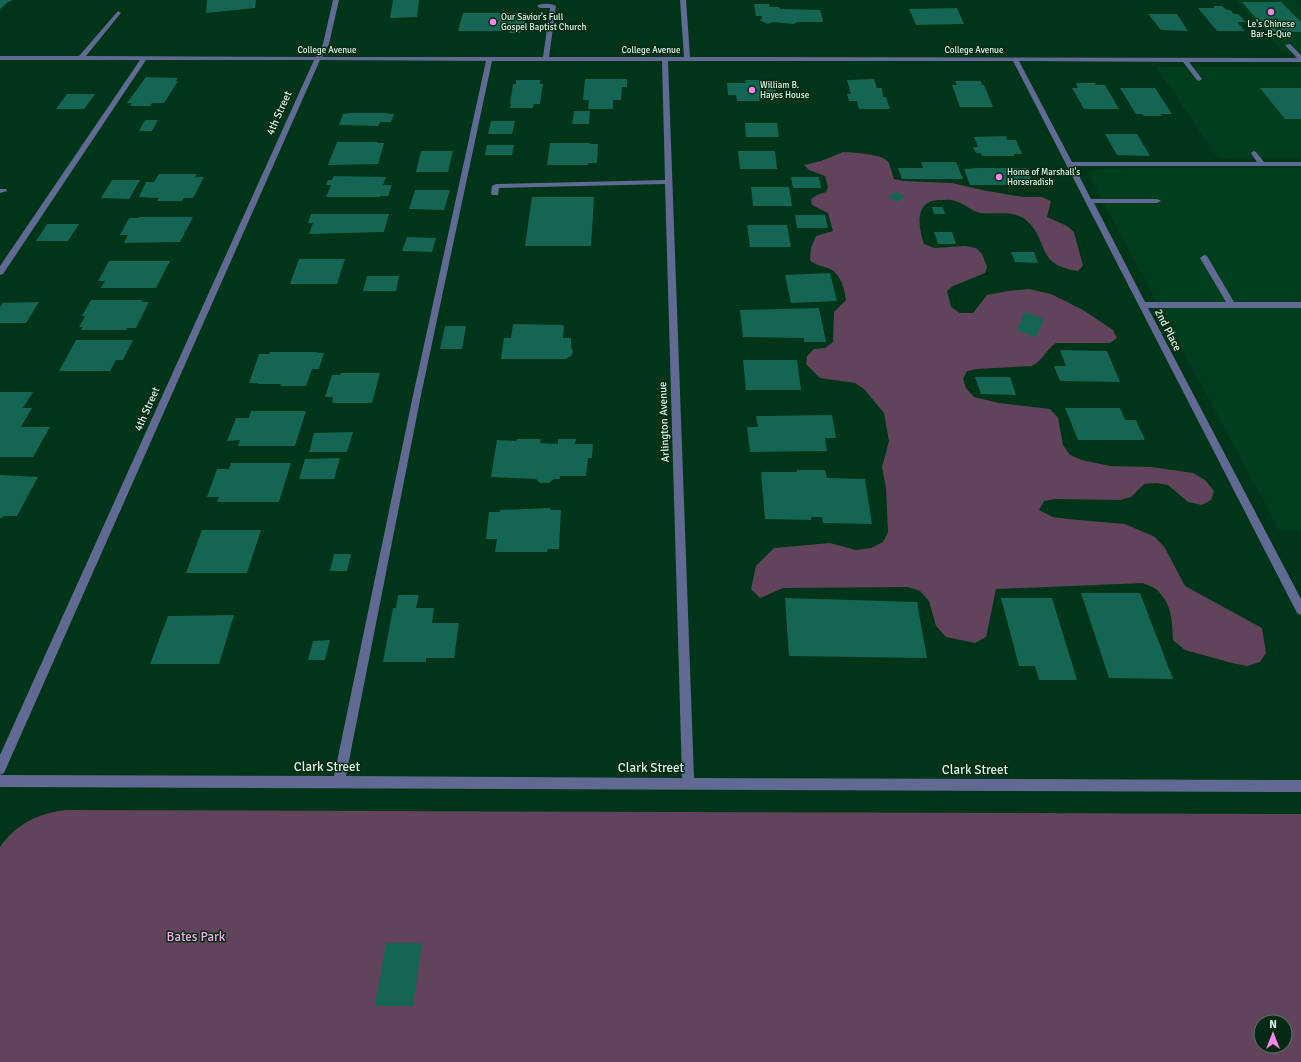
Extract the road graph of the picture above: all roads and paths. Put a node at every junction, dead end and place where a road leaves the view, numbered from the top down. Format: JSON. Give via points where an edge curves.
{"nodes":[{"id":1,"x":336,"y":0,"type":"edge"},
{"id":2,"x":683,"y":0,"type":"edge"},
{"id":3,"x":540,"y":6,"type":"dead end"},
{"id":4,"x":118,"y":13,"type":"dead end"},
{"id":5,"x":1288,"y":45,"type":"dead end"},
{"id":6,"x":0,"y":58,"type":"edge"},
{"id":7,"x":81,"y":58,"type":"junction"},
{"id":8,"x":144,"y":58,"type":"junction"},
{"id":9,"x":317,"y":59,"type":"junction"},
{"id":10,"x":489,"y":59,"type":"junction"},
{"id":11,"x":546,"y":59,"type":"junction"},
{"id":12,"x":665,"y":59,"type":"junction"},
{"id":13,"x":686,"y":59,"type":"junction"},
{"id":14,"x":1301,"y":59,"type":"edge"},
{"id":15,"x":1016,"y":60,"type":"junction"},
{"id":16,"x":1185,"y":60,"type":"junction"},
{"id":17,"x":1199,"y":79,"type":"dead end"},
{"id":18,"x":1254,"y":153,"type":"dead end"},
{"id":19,"x":1070,"y":164,"type":"junction"},
{"id":20,"x":1262,"y":164,"type":"junction"},
{"id":21,"x":1301,"y":164,"type":"edge"},
{"id":22,"x":669,"y":182,"type":"junction"},
{"id":23,"x":495,"y":194,"type":"dead end"},
{"id":24,"x":1089,"y":201,"type":"junction"},
{"id":25,"x":1157,"y":201,"type":"dead end"},
{"id":26,"x":1204,"y":258,"type":"dead end"},
{"id":27,"x":0,"y":272,"type":"edge"},
{"id":28,"x":1143,"y":305,"type":"junction"},
{"id":29,"x":1232,"y":305,"type":"junction"},
{"id":30,"x":1301,"y":305,"type":"edge"},
{"id":31,"x":1301,"y":610,"type":"edge"},
{"id":32,"x":0,"y":769,"type":"edge"},
{"id":33,"x":0,"y":781,"type":"edge"},
{"id":34,"x":339,"y":782,"type":"junction"},
{"id":35,"x":688,"y":783,"type":"junction"},
{"id":36,"x":1301,"y":786,"type":"edge"}],
"edges":[{"from":1,"to":9,"type":"street","name":"4th Street","via":[[326,44]]},
{"from":2,"to":13,"type":"street"},
{"from":3,"to":11,"type":"street","via":[[553,6]]},
{"from":4,"to":7,"type":"street"},
{"from":5,"to":14,"type":"street"},
{"from":6,"to":7,"type":"street","name":"College Avenue"},
{"from":7,"to":8,"type":"street","name":"College Avenue"},
{"from":8,"to":9,"type":"street","name":"College Avenue"},
{"from":8,"to":27,"type":"street"},
{"from":9,"to":10,"type":"street","name":"College Avenue"},
{"from":9,"to":32,"type":"street","name":"4th Street"},
{"from":10,"to":11,"type":"street","name":"College Avenue"},
{"from":10,"to":34,"type":"street"},
{"from":11,"to":12,"type":"street","name":"College Avenue"},
{"from":12,"to":13,"type":"street","name":"College Avenue"},
{"from":12,"to":22,"type":"street","name":"Arlington Avenue"},
{"from":13,"to":15,"type":"street","name":"College Avenue"},
{"from":14,"to":16,"type":"street","name":"College Avenue"},
{"from":15,"to":16,"type":"street","name":"College Avenue"},
{"from":15,"to":19,"type":"street","name":"2nd Place"},
{"from":16,"to":17,"type":"street"},
{"from":18,"to":20,"type":"street"},
{"from":19,"to":20,"type":"street"},
{"from":19,"to":24,"type":"street","name":"2nd Place"},
{"from":20,"to":21,"type":"street"},
{"from":22,"to":23,"type":"street","via":[[496,186]]},
{"from":22,"to":35,"type":"street","name":"Arlington Avenue"},
{"from":24,"to":25,"type":"street"},
{"from":24,"to":28,"type":"street","name":"2nd Place"},
{"from":26,"to":29,"type":"street"},
{"from":28,"to":29,"type":"street"},
{"from":28,"to":31,"type":"street","name":"2nd Place"},
{"from":29,"to":30,"type":"street"},
{"from":33,"to":34,"type":"street","name":"Clark Street"},
{"from":34,"to":35,"type":"street","name":"Clark Street"},
{"from":35,"to":36,"type":"street","name":"Clark Street"}]}
